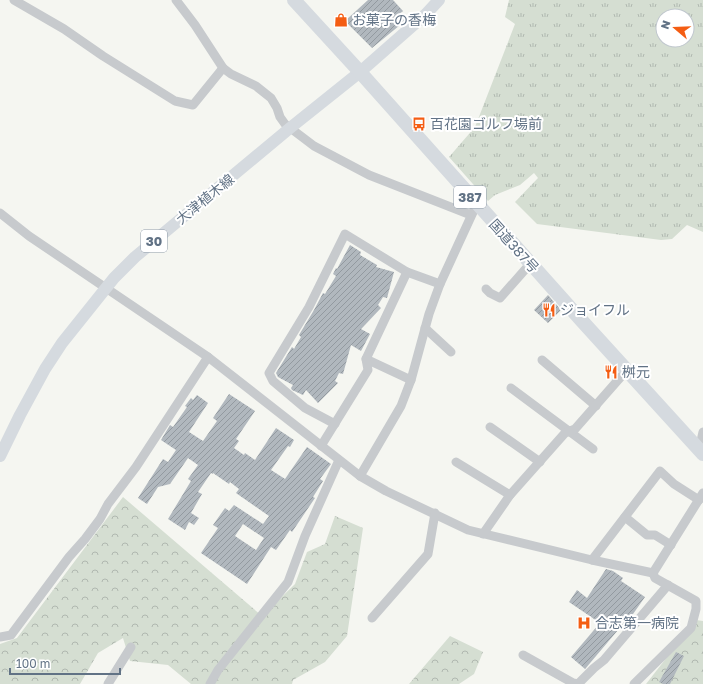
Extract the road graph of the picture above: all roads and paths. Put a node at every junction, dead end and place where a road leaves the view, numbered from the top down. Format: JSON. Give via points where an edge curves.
{"nodes":[{"id":1,"x":14,"y":0,"type":"edge"},
{"id":2,"x":176,"y":0,"type":"edge"},
{"id":3,"x":294,"y":0,"type":"edge"},
{"id":4,"x":435,"y":2,"type":"edge"},
{"id":5,"x":223,"y":68,"type":"junction"},
{"id":6,"x":360,"y":72,"type":"junction"},
{"id":7,"x":290,"y":128,"type":"junction"},
{"id":8,"x":474,"y":210,"type":"junction"},
{"id":9,"x":0,"y":213,"type":"edge"},
{"id":10,"x":530,"y":264,"type":"junction"},
{"id":11,"x":407,"y":272,"type":"junction"},
{"id":12,"x":440,"y":284,"type":"junction"},
{"id":13,"x":106,"y":288,"type":"junction"},
{"id":14,"x":486,"y":289,"type":"dead end"},
{"id":15,"x":425,"y":328,"type":"junction"},
{"id":16,"x":451,"y":352,"type":"dead end"},
{"id":17,"x":208,"y":358,"type":"junction"},
{"id":18,"x":366,"y":359,"type":"junction"},
{"id":19,"x":542,"y":360,"type":"dead end"},
{"id":20,"x":626,"y":371,"type":"junction"},
{"id":21,"x":411,"y":380,"type":"junction"},
{"id":22,"x":511,"y":388,"type":"dead end"},
{"id":23,"x":596,"y":406,"type":"junction"},
{"id":24,"x":335,"y":424,"type":"junction"},
{"id":25,"x":490,"y":427,"type":"dead end"},
{"id":26,"x":570,"y":431,"type":"junction"},
{"id":27,"x":703,"y":432,"type":"edge"},
{"id":28,"x":321,"y":446,"type":"junction"},
{"id":29,"x":593,"y":449,"type":"dead end"},
{"id":30,"x":701,"y":452,"type":"edge"},
{"id":31,"x":0,"y":456,"type":"edge"},
{"id":32,"x":339,"y":460,"type":"junction"},
{"id":33,"x":456,"y":462,"type":"dead end"},
{"id":34,"x":540,"y":462,"type":"junction"},
{"id":35,"x":360,"y":476,"type":"junction"},
{"id":36,"x":510,"y":495,"type":"junction"},
{"id":37,"x":701,"y":497,"type":"edge"},
{"id":38,"x":435,"y":513,"type":"junction"},
{"id":39,"x":625,"y":517,"type":"junction"},
{"id":40,"x":483,"y":534,"type":"junction"},
{"id":41,"x":671,"y":545,"type":"junction"},
{"id":42,"x":592,"y":560,"type":"junction"},
{"id":43,"x":653,"y":573,"type":"junction"},
{"id":44,"x":668,"y":585,"type":"junction"},
{"id":45,"x":372,"y":618,"type":"dead end"},
{"id":46,"x":0,"y":637,"type":"edge"},
{"id":47,"x":131,"y":647,"type":"dead end"},
{"id":48,"x":523,"y":656,"type":"dead end"},
{"id":49,"x":108,"y":684,"type":"edge"},
{"id":50,"x":210,"y":684,"type":"edge"},
{"id":51,"x":634,"y":684,"type":"edge"}],
"edges":[{"from":1,"to":5,"type":"street","via":[[175,101],[193,105]]},
{"from":2,"to":5,"type":"street"},
{"from":3,"to":6,"type":"highway","name":"国道387号","number":"387"},
{"from":4,"to":6,"type":"main road","name":"大津植木線","number":"30"},
{"from":5,"to":7,"type":"street","via":[[256,86],[271,98],[280,116]]},
{"from":6,"to":7,"type":"main road","name":"大津植木線","number":"30"},
{"from":6,"to":8,"type":"highway","name":"国道387号","number":"387"},
{"from":7,"to":8,"type":"street","via":[[314,146],[369,175]]},
{"from":7,"to":13,"type":"main road","name":"大津植木線","number":"30","via":[[135,257]]},
{"from":8,"to":10,"type":"highway","name":"国道387号","number":"387"},
{"from":8,"to":12,"type":"street"},
{"from":9,"to":13,"type":"street","via":[[29,236]]},
{"from":10,"to":14,"type":"street","via":[[500,298]]},
{"from":10,"to":20,"type":"highway","name":"国道387号","number":"387"},
{"from":11,"to":12,"type":"street"},
{"from":11,"to":18,"type":"street"},
{"from":11,"to":24,"type":"street","via":[[345,234],[309,306],[269,373],[273,382],[305,408]]},
{"from":12,"to":15,"type":"street"},
{"from":13,"to":17,"type":"street"},
{"from":13,"to":31,"type":"main road","name":"大津植木線","number":"30","via":[[62,343],[45,369]]},
{"from":15,"to":16,"type":"street"},
{"from":15,"to":21,"type":"street"},
{"from":17,"to":28,"type":"street"},
{"from":17,"to":46,"type":"street","via":[[100,519],[69,556],[11,635]]},
{"from":18,"to":21,"type":"street"},
{"from":18,"to":24,"type":"street","via":[[368,370]]},
{"from":19,"to":23,"type":"street"},
{"from":20,"to":23,"type":"street"},
{"from":20,"to":30,"type":"highway","name":"国道387号","number":"387"},
{"from":21,"to":35,"type":"street","via":[[401,406]]},
{"from":22,"to":26,"type":"street"},
{"from":23,"to":26,"type":"street","via":[[575,429]]},
{"from":24,"to":28,"type":"street"},
{"from":25,"to":34,"type":"street"},
{"from":26,"to":29,"type":"street"},
{"from":26,"to":34,"type":"street"},
{"from":27,"to":30,"type":"street"},
{"from":28,"to":32,"type":"street"},
{"from":32,"to":35,"type":"street"},
{"from":32,"to":50,"type":"street","via":[[305,536],[288,582],[218,670]]},
{"from":33,"to":36,"type":"street"},
{"from":34,"to":36,"type":"street"},
{"from":35,"to":38,"type":"street"},
{"from":36,"to":40,"type":"street"},
{"from":37,"to":39,"type":"street","via":[[674,484],[660,471]]},
{"from":37,"to":41,"type":"street"},
{"from":38,"to":40,"type":"street","via":[[468,530]]},
{"from":38,"to":45,"type":"street","via":[[428,554]]},
{"from":39,"to":41,"type":"street","via":[[647,535],[656,535]]},
{"from":39,"to":42,"type":"street"},
{"from":40,"to":42,"type":"street"},
{"from":41,"to":43,"type":"street"},
{"from":42,"to":43,"type":"street"},
{"from":43,"to":44,"type":"street","via":[[655,578]]},
{"from":44,"to":48,"type":"street","via":[[604,660],[578,684]]},
{"from":44,"to":51,"type":"street","via":[[696,600],[691,628]]},
{"from":47,"to":49,"type":"street"}]}
